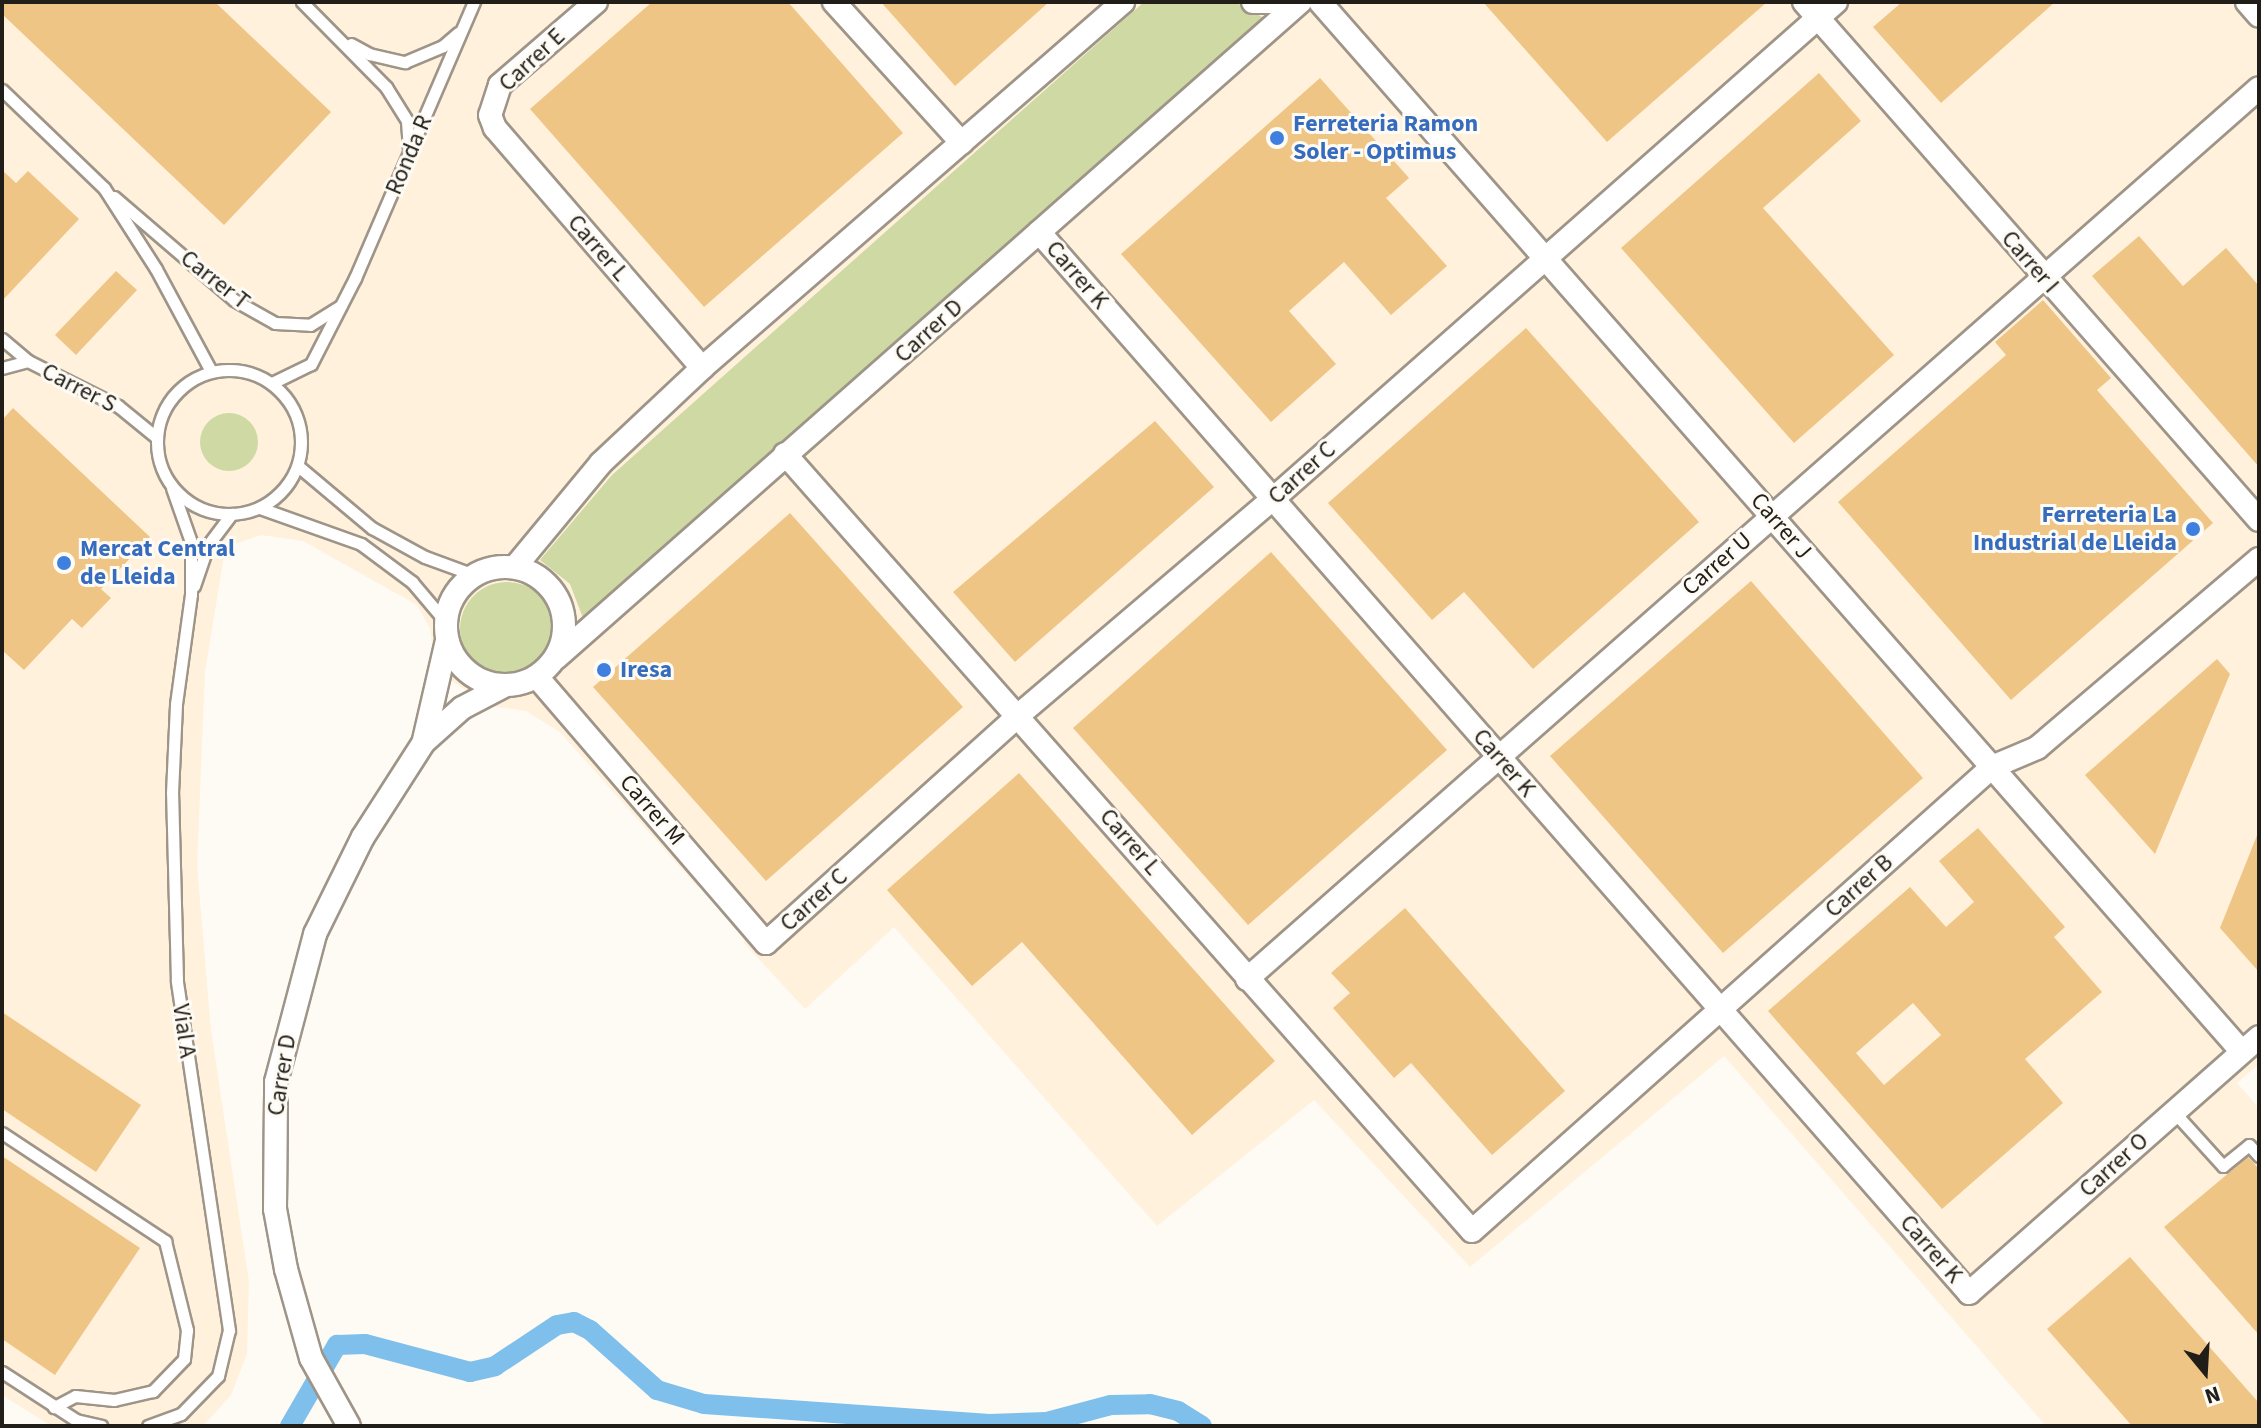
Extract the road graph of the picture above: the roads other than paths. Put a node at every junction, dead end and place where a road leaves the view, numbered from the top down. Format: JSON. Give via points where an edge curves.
{"nodes":[{"id":1,"x":302,"y":2,"type":"edge"},
{"id":2,"x":474,"y":2,"type":"edge"},
{"id":3,"x":596,"y":2,"type":"edge"},
{"id":4,"x":834,"y":2,"type":"edge"},
{"id":5,"x":1123,"y":2,"type":"edge"},
{"id":6,"x":1253,"y":2,"type":"edge"},
{"id":7,"x":1300,"y":2,"type":"edge"},
{"id":8,"x":1320,"y":2,"type":"edge"},
{"id":9,"x":1836,"y":2,"type":"edge"},
{"id":10,"x":2247,"y":2,"type":"edge"},
{"id":11,"x":1812,"y":10,"type":"edge"},
{"id":12,"x":2259,"y":16,"type":"edge"},
{"id":13,"x":461,"y":29,"type":"junction"},
{"id":14,"x":339,"y":37,"type":"junction"},
{"id":15,"x":2259,"y":88,"type":"edge"},
{"id":16,"x":2,"y":90,"type":"edge"},
{"id":17,"x":495,"y":128,"type":"joint"},
{"id":18,"x":962,"y":143,"type":"junction"},
{"id":19,"x":409,"y":157,"type":"junction"},
{"id":20,"x":104,"y":188,"type":"junction"},
{"id":21,"x":1039,"y":232,"type":"junction"},
{"id":22,"x":1543,"y":258,"type":"junction"},
{"id":23,"x":2042,"y":277,"type":"junction"},
{"id":24,"x":340,"y":306,"type":"junction"},
{"id":25,"x":2,"y":339,"type":"edge"},
{"id":26,"x":28,"y":361,"type":"junction"},
{"id":27,"x":2,"y":368,"type":"edge"},
{"id":28,"x":702,"y":368,"type":"junction"},
{"id":29,"x":211,"y":371,"type":"junction"},
{"id":30,"x":272,"y":383,"type":"junction"},
{"id":31,"x":156,"y":437,"type":"junction"},
{"id":32,"x":785,"y":454,"type":"junction"},
{"id":33,"x":298,"y":466,"type":"junction"},
{"id":34,"x":172,"y":488,"type":"junction"},
{"id":35,"x":1273,"y":499,"type":"junction"},
{"id":36,"x":260,"y":508,"type":"junction"},
{"id":37,"x":231,"y":514,"type":"junction"},
{"id":38,"x":1772,"y":515,"type":"junction"},
{"id":39,"x":2259,"y":520,"type":"edge"},
{"id":40,"x":2259,"y":559,"type":"edge"},
{"id":41,"x":515,"y":567,"type":"junction"},
{"id":42,"x":474,"y":575,"type":"junction"},
{"id":43,"x":191,"y":594,"type":"junction"},
{"id":44,"x":446,"y":631,"type":"junction"},
{"id":45,"x":556,"y":658,"type":"junction"},
{"id":46,"x":537,"y":677,"type":"junction"},
{"id":47,"x":504,"y":686,"type":"junction"},
{"id":48,"x":1020,"y":714,"type":"junction"},
{"id":49,"x":424,"y":742,"type":"junction"},
{"id":50,"x":1498,"y":756,"type":"junction"},
{"id":51,"x":1992,"y":767,"type":"junction"},
{"id":52,"x":766,"y":943,"type":"joint"},
{"id":53,"x":1247,"y":979,"type":"junction"},
{"id":54,"x":1721,"y":1011,"type":"junction"},
{"id":55,"x":2250,"y":1044,"type":"edge"},
{"id":56,"x":2174,"y":1112,"type":"junction"},
{"id":57,"x":2,"y":1133,"type":"edge"},
{"id":58,"x":2259,"y":1156,"type":"edge"},
{"id":59,"x":1472,"y":1231,"type":"joint"},
{"id":60,"x":1969,"y":1293,"type":"joint"},
{"id":61,"x":2,"y":1372,"type":"edge"},
{"id":62,"x":54,"y":1407,"type":"junction"},
{"id":63,"x":101,"y":1426,"type":"edge"},
{"id":64,"x":148,"y":1426,"type":"edge"},
{"id":65,"x":349,"y":1426,"type":"edge"}],
"edges":[{"from":1,"to":14,"type":"lane"},
{"from":2,"to":13,"type":"lane","name":"Ronda R"},
{"from":3,"to":17,"type":"street","name":"Carrer E","via":[[500,85],[490,115]]},
{"from":4,"to":18,"type":"street"},
{"from":5,"to":18,"type":"street"},
{"from":6,"to":7,"type":"street"},
{"from":7,"to":21,"type":"street","name":"Carrer D"},
{"from":8,"to":22,"type":"street","name":"Carrer J"},
{"from":9,"to":11,"type":"street","name":"Carrer C"},
{"from":10,"to":12,"type":"street"},
{"from":11,"to":22,"type":"street","name":"Carrer C"},
{"from":11,"to":23,"type":"street","name":"Carrer I"},
{"from":13,"to":14,"type":"lane","via":[[443,46],[405,62],[369,54]]},
{"from":13,"to":19,"type":"lane","name":"Ronda R"},
{"from":14,"to":19,"type":"lane","via":[[405,116]]},
{"from":15,"to":23,"type":"street","name":"Carrer U"},
{"from":16,"to":20,"type":"lane","name":"Carrer T"},
{"from":17,"to":28,"type":"street","name":"Carrer L"},
{"from":18,"to":28,"type":"street"},
{"from":19,"to":24,"type":"lane","name":"Ronda R"},
{"from":20,"to":24,"type":"lane","name":"Carrer T","via":[[234,300],[275,323],[310,325]]},
{"from":20,"to":29,"type":"lane","name":"Carrer T","via":[[156,269]]},
{"from":21,"to":32,"type":"street","name":"Carrer D"},
{"from":21,"to":35,"type":"street","name":"Carrer K"},
{"from":22,"to":35,"type":"street","name":"Carrer C"},
{"from":22,"to":38,"type":"street","name":"Carrer J"},
{"from":23,"to":38,"type":"street","name":"Carrer U"},
{"from":23,"to":39,"type":"street","name":"Carrer I"},
{"from":24,"to":30,"type":"lane","name":"Ronda R","via":[[311,364]]},
{"from":25,"to":26,"type":"lane","name":"Carrer S"},
{"from":26,"to":27,"type":"lane"},
{"from":26,"to":31,"type":"lane","name":"Carrer S","via":[[118,406]]},
{"from":28,"to":41,"type":"street","via":[[601,463]]},
{"from":29,"to":30,"type":"lane","via":[[253,373]]},
{"from":29,"to":31,"type":"lane","via":[[173,395]]},
{"from":30,"to":33,"type":"lane","via":[[299,420]]},
{"from":31,"to":34,"type":"lane","via":[[157,455]]},
{"from":32,"to":45,"type":"street","name":"Carrer D"},
{"from":32,"to":48,"type":"street","name":"Carrer L"},
{"from":33,"to":36,"type":"lane","via":[[289,483]]},
{"from":33,"to":42,"type":"lane","via":[[372,528],[425,557]]},
{"from":34,"to":37,"type":"lane","via":[[209,512]]},
{"from":34,"to":43,"type":"lane","name":"Vial A","via":[[191,542]]},
{"from":35,"to":48,"type":"street","name":"Carrer C"},
{"from":35,"to":50,"type":"street","name":"Carrer K"},
{"from":36,"to":37,"type":"lane"},
{"from":36,"to":44,"type":"lane","via":[[361,544],[412,582]]},
{"from":37,"to":43,"type":"lane","name":"Vial A","via":[[208,545]]},
{"from":38,"to":50,"type":"street","name":"Carrer U"},
{"from":38,"to":51,"type":"street","name":"Carrer J"},
{"from":40,"to":51,"type":"street","name":"Carrer B","via":[[2037,748]]},
{"from":41,"to":42,"type":"street"},
{"from":41,"to":45,"type":"street","via":[[541,579],[560,602],[565,620]]},
{"from":42,"to":44,"type":"street","via":[[450,603]]},
{"from":43,"to":64,"type":"lane","name":"Vial A","via":[[176,704],[172,793],[177,981],[229,1330],[218,1376],[198,1400],[181,1414]]},
{"from":44,"to":47,"type":"street","via":[[468,673]]},
{"from":44,"to":49,"type":"street","name":"Carrer D"},
{"from":45,"to":46,"type":"street"},
{"from":46,"to":47,"type":"street"},
{"from":46,"to":52,"type":"street","name":"Carrer M"},
{"from":47,"to":49,"type":"street","name":"Carrer D","via":[[462,708]]},
{"from":48,"to":52,"type":"street","name":"Carrer C"},
{"from":48,"to":53,"type":"street","name":"Carrer L"},
{"from":49,"to":65,"type":"street","name":"Carrer D","via":[[363,837],[315,934],[276,1082],[275,1209],[311,1358]]},
{"from":50,"to":53,"type":"street","name":"Carrer U"},
{"from":50,"to":54,"type":"street","name":"Carrer K"},
{"from":51,"to":54,"type":"street","name":"Carrer B"},
{"from":51,"to":55,"type":"street","name":"Carrer J"},
{"from":53,"to":59,"type":"street","name":"Carrer L"},
{"from":54,"to":59,"type":"street","name":"Carrer B"},
{"from":54,"to":60,"type":"street","name":"Carrer K"},
{"from":55,"to":56,"type":"street","name":"Carrer O"},
{"from":56,"to":58,"type":"lane","via":[[2223,1166],[2249,1145]]},
{"from":56,"to":60,"type":"street","name":"Carrer O"},
{"from":57,"to":62,"type":"lane","via":[[165,1241],[187,1330],[184,1359],[153,1391],[114,1400],[75,1396]]},
{"from":61,"to":62,"type":"lane"},
{"from":62,"to":63,"type":"lane"}]}
